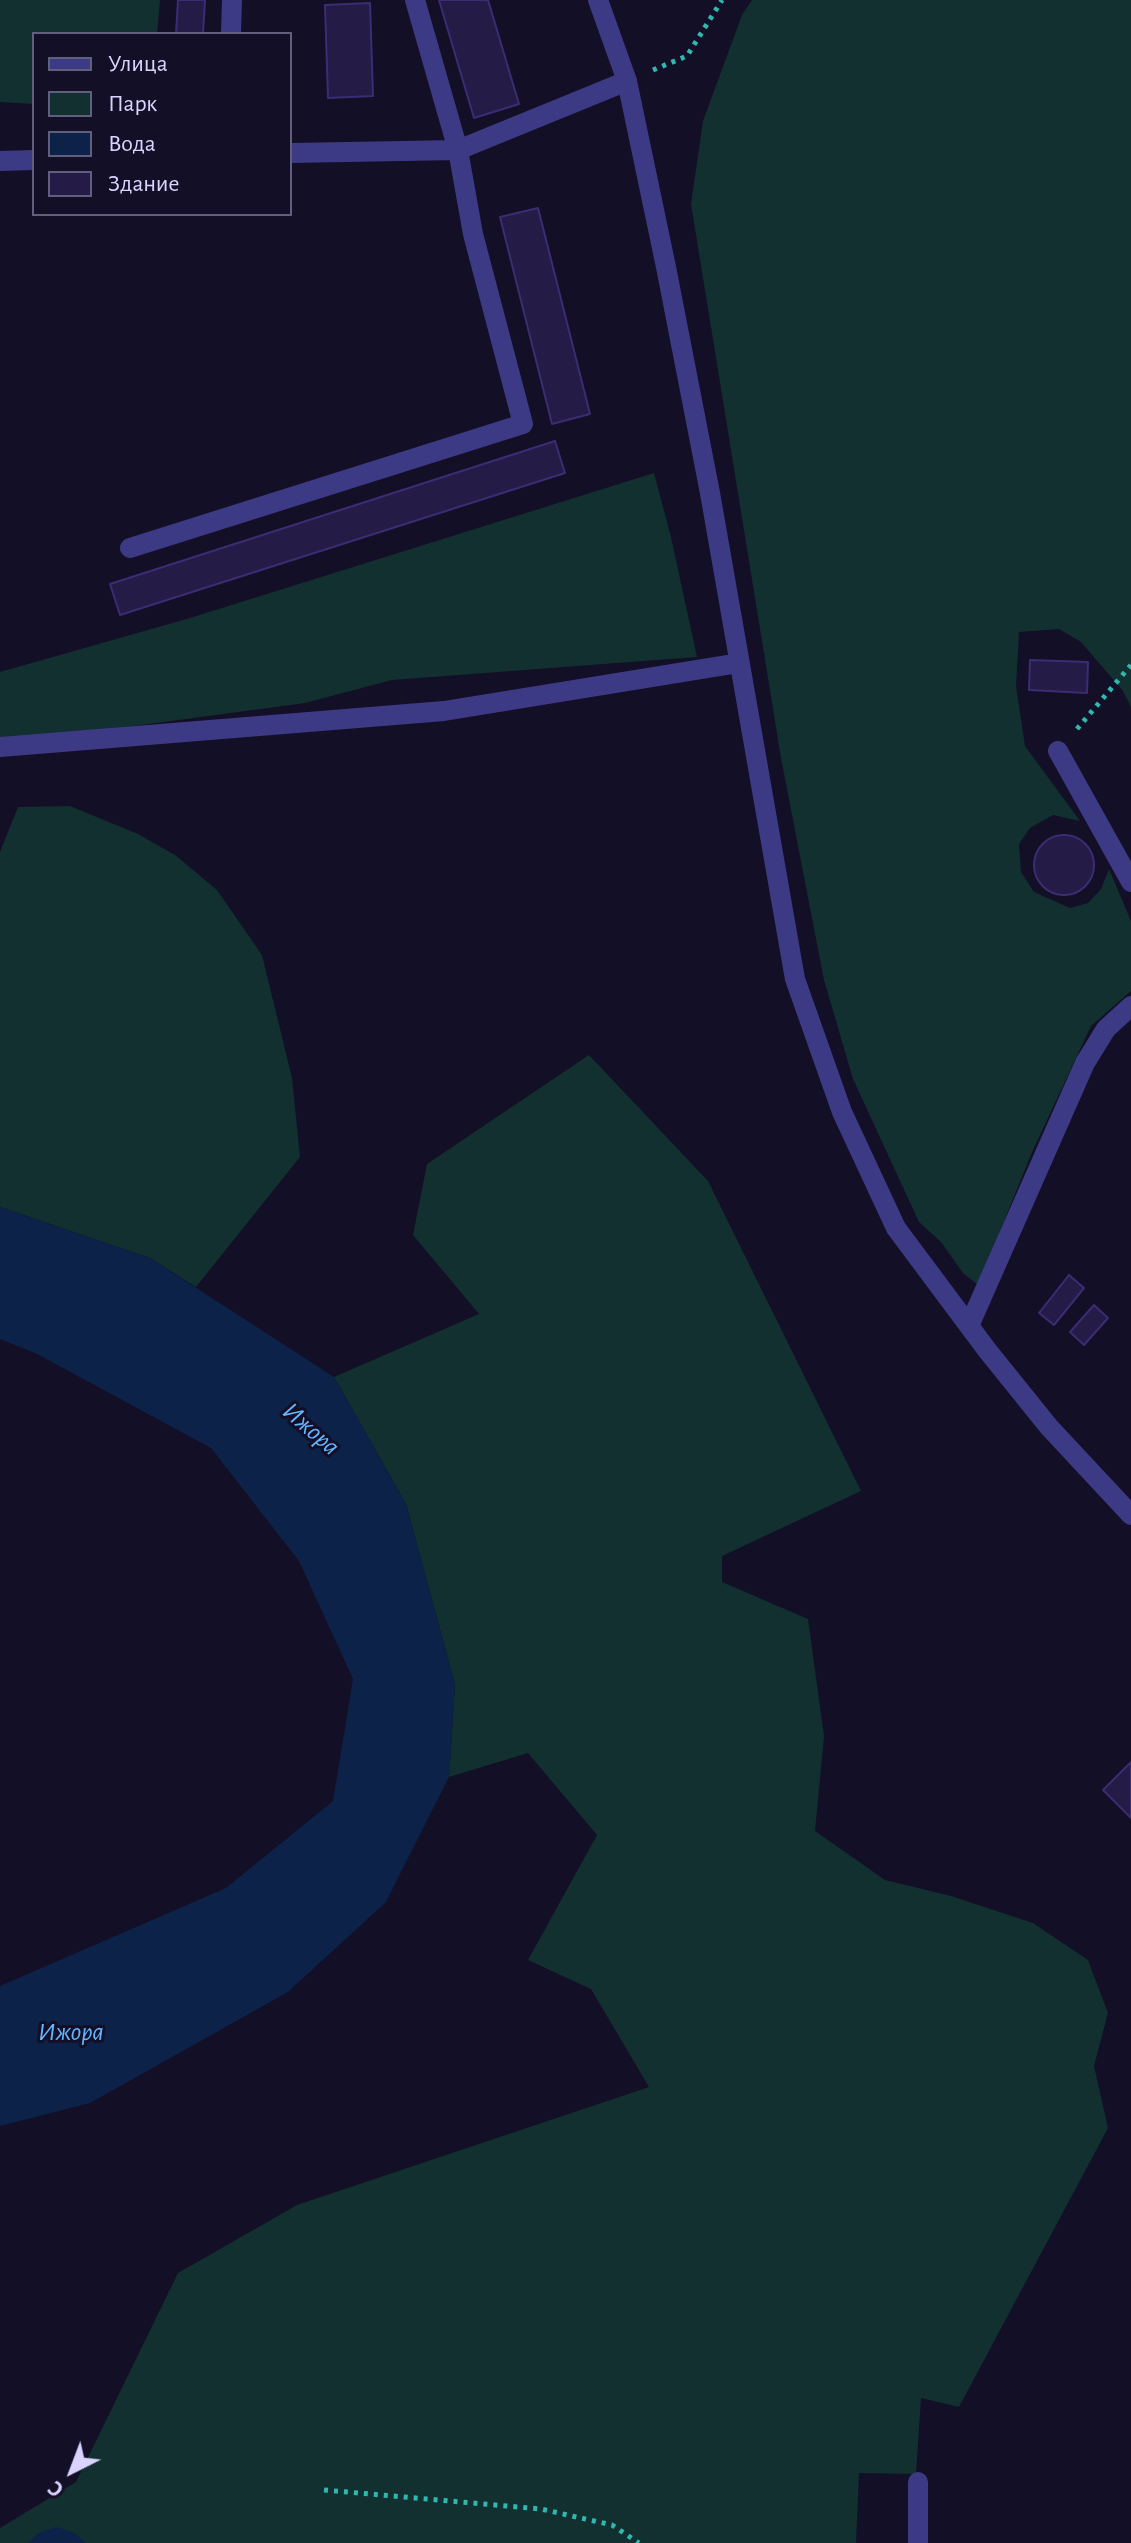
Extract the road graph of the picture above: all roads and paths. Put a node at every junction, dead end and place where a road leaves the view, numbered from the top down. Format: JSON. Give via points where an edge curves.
{"nodes":[{"id":1,"x":232,"y":0,"type":"edge"},
{"id":2,"x":415,"y":0,"type":"edge"},
{"id":3,"x":598,"y":0,"type":"edge"},
{"id":4,"x":722,"y":0,"type":"edge"},
{"id":5,"x":231,"y":32,"type":"edge"},
{"id":6,"x":627,"y":81,"type":"junction"},
{"id":7,"x":458,"y":150,"type":"junction"},
{"id":8,"x":292,"y":153,"type":"edge"},
{"id":9,"x":32,"y":160,"type":"edge"},
{"id":10,"x":0,"y":161,"type":"edge"},
{"id":11,"x":130,"y":548,"type":"dead end"},
{"id":12,"x":739,"y":663,"type":"junction"},
{"id":13,"x":1131,"y":665,"type":"edge"},
{"id":14,"x":0,"y":747,"type":"edge"},
{"id":15,"x":1058,"y":751,"type":"joint"},
{"id":16,"x":1131,"y":882,"type":"edge"},
{"id":17,"x":1131,"y":1006,"type":"edge"},
{"id":18,"x":969,"y":1326,"type":"junction"},
{"id":19,"x":1131,"y":1515,"type":"edge"},
{"id":20,"x":918,"y":2482,"type":"dead end"},
{"id":21,"x":324,"y":2490,"type":"dead end"},
{"id":22,"x":639,"y":2543,"type":"edge"},
{"id":23,"x":918,"y":2543,"type":"edge"}],
"edges":[{"from":1,"to":5,"type":"street"},
{"from":2,"to":7,"type":"street"},
{"from":3,"to":6,"type":"street"},
{"from":4,"to":6,"type":"path","via":[[687,56]]},
{"from":6,"to":7,"type":"street"},
{"from":6,"to":12,"type":"street"},
{"from":7,"to":8,"type":"street"},
{"from":7,"to":11,"type":"street","via":[[473,234],[523,424]]},
{"from":9,"to":10,"type":"street"},
{"from":12,"to":14,"type":"street","via":[[444,711]]},
{"from":12,"to":18,"type":"street","via":[[795,979],[842,1112],[896,1228]]},
{"from":13,"to":15,"type":"path"},
{"from":15,"to":16,"type":"street"},
{"from":17,"to":18,"type":"street","via":[[1106,1029],[1085,1063]]},
{"from":18,"to":19,"type":"street","via":[[1049,1427]]},
{"from":20,"to":23,"type":"street"},
{"from":21,"to":22,"type":"path","via":[[541,2509],[612,2525]]}]}
